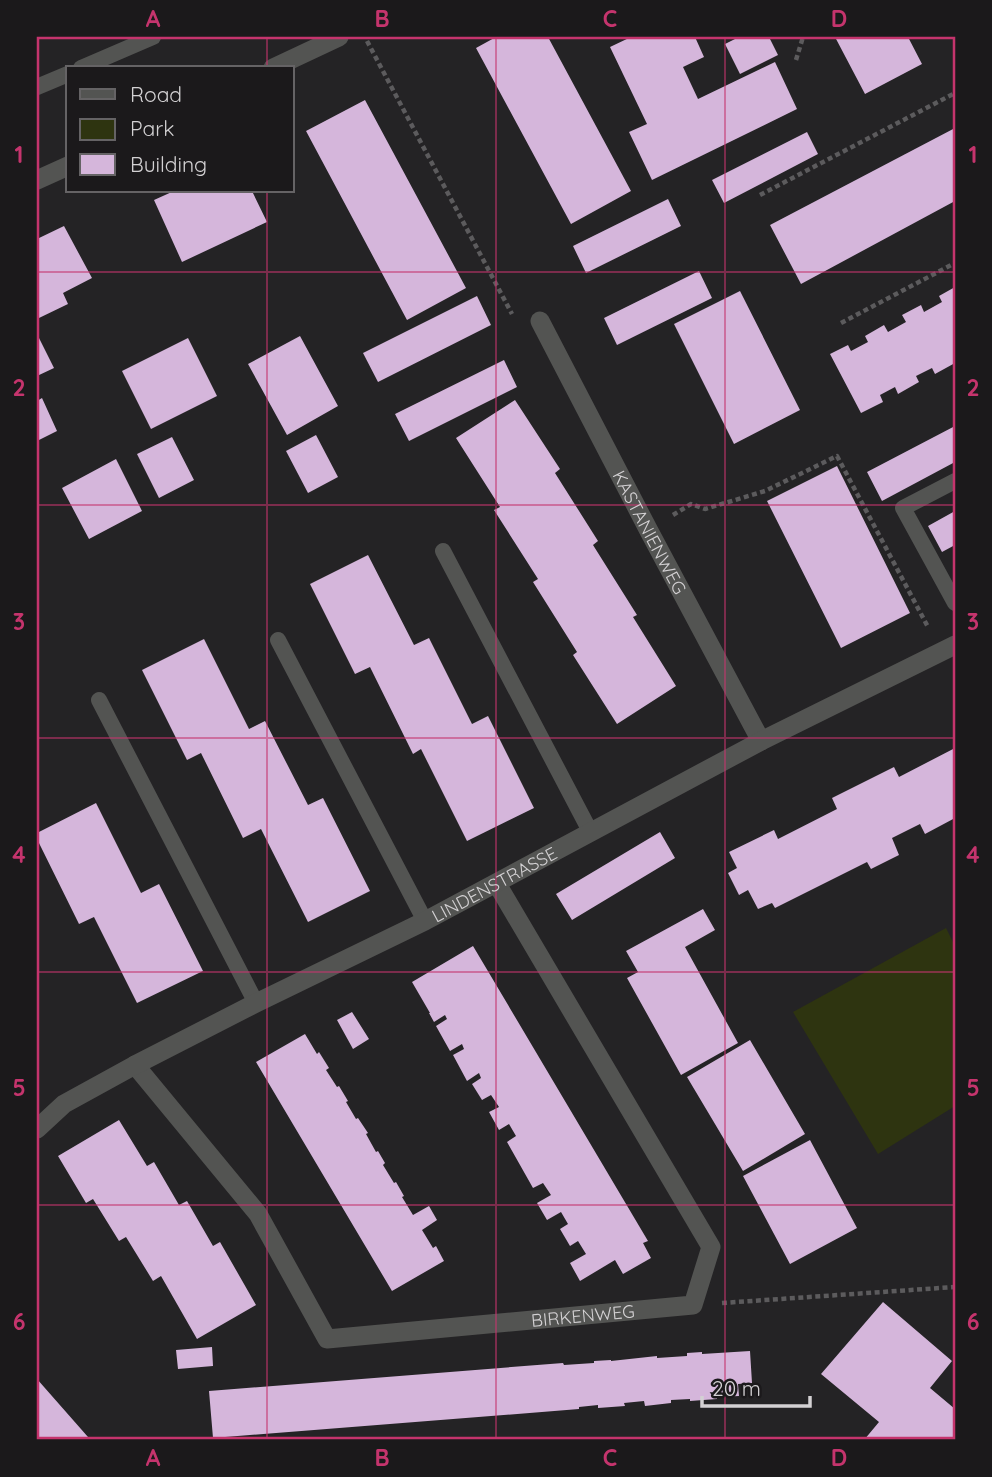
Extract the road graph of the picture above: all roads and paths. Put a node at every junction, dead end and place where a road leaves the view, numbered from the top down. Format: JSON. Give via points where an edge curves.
{"nodes":[{"id":1,"x":153,"y":37,"type":"edge"},
{"id":2,"x":339,"y":37,"type":"edge"},
{"id":3,"x":365,"y":37,"type":"edge"},
{"id":4,"x":803,"y":37,"type":"edge"},
{"id":5,"x":796,"y":60,"type":"dead end"},
{"id":6,"x":85,"y":66,"type":"edge"},
{"id":7,"x":277,"y":66,"type":"edge"},
{"id":8,"x":66,"y":75,"type":"edge"},
{"id":9,"x":37,"y":88,"type":"edge"},
{"id":10,"x":955,"y":93,"type":"edge"},
{"id":11,"x":66,"y":167,"type":"edge"},
{"id":12,"x":37,"y":180,"type":"edge"},
{"id":13,"x":760,"y":195,"type":"dead end"},
{"id":14,"x":955,"y":263,"type":"edge"},
{"id":15,"x":514,"y":319,"type":"dead end"},
{"id":16,"x":540,"y":321,"type":"dead end"},
{"id":17,"x":841,"y":323,"type":"dead end"},
{"id":18,"x":955,"y":481,"type":"edge"},
{"id":19,"x":649,"y":531,"type":"junction"},
{"id":20,"x":443,"y":551,"type":"dead end"},
{"id":21,"x":955,"y":603,"type":"edge"},
{"id":22,"x":278,"y":639,"type":"dead end"},
{"id":23,"x":948,"y":649,"type":"edge"},
{"id":24,"x":99,"y":701,"type":"dead end"},
{"id":25,"x":761,"y":741,"type":"junction"},
{"id":26,"x":591,"y":833,"type":"junction"},
{"id":27,"x":497,"y":884,"type":"junction"},
{"id":28,"x":425,"y":921,"type":"junction"},
{"id":29,"x":256,"y":1003,"type":"junction"},
{"id":30,"x":135,"y":1065,"type":"junction"},
{"id":31,"x":37,"y":1129,"type":"edge"},
{"id":32,"x":955,"y":1287,"type":"edge"},
{"id":33,"x":693,"y":1305,"type":"junction"}],
"edges":[{"from":1,"to":6,"type":"lane"},
{"from":2,"to":7,"type":"street"},
{"from":3,"to":15,"type":"path"},
{"from":4,"to":5,"type":"path"},
{"from":8,"to":9,"type":"lane"},
{"from":10,"to":13,"type":"path"},
{"from":11,"to":12,"type":"street"},
{"from":14,"to":17,"type":"path"},
{"from":16,"to":19,"type":"street","name":"KASTANIENWEG"},
{"from":18,"to":21,"type":"lane","via":[[903,508]]},
{"from":19,"to":23,"type":"path","via":[[691,504],[705,509],[765,491],[837,456]]},
{"from":19,"to":25,"type":"street","name":"KASTANIENWEG"},
{"from":20,"to":26,"type":"lane"},
{"from":22,"to":28,"type":"lane"},
{"from":23,"to":25,"type":"street","name":"LINDENSTRASSE"},
{"from":24,"to":29,"type":"lane"},
{"from":25,"to":26,"type":"street","name":"LINDENSTRASSE"},
{"from":26,"to":27,"type":"street","name":"LINDENSTRASSE"},
{"from":27,"to":28,"type":"street","name":"LINDENSTRASSE"},
{"from":27,"to":33,"type":"street","via":[[711,1247]]},
{"from":28,"to":29,"type":"street","name":"LINDENSTRASSE"},
{"from":29,"to":30,"type":"street","name":"LINDENSTRASSE"},
{"from":30,"to":31,"type":"street","name":"LINDENSTRASSE","via":[[64,1104]]},
{"from":30,"to":33,"type":"street","name":"BIRKENWEG","via":[[258,1214],[327,1339]]},
{"from":32,"to":33,"type":"path"}]}
